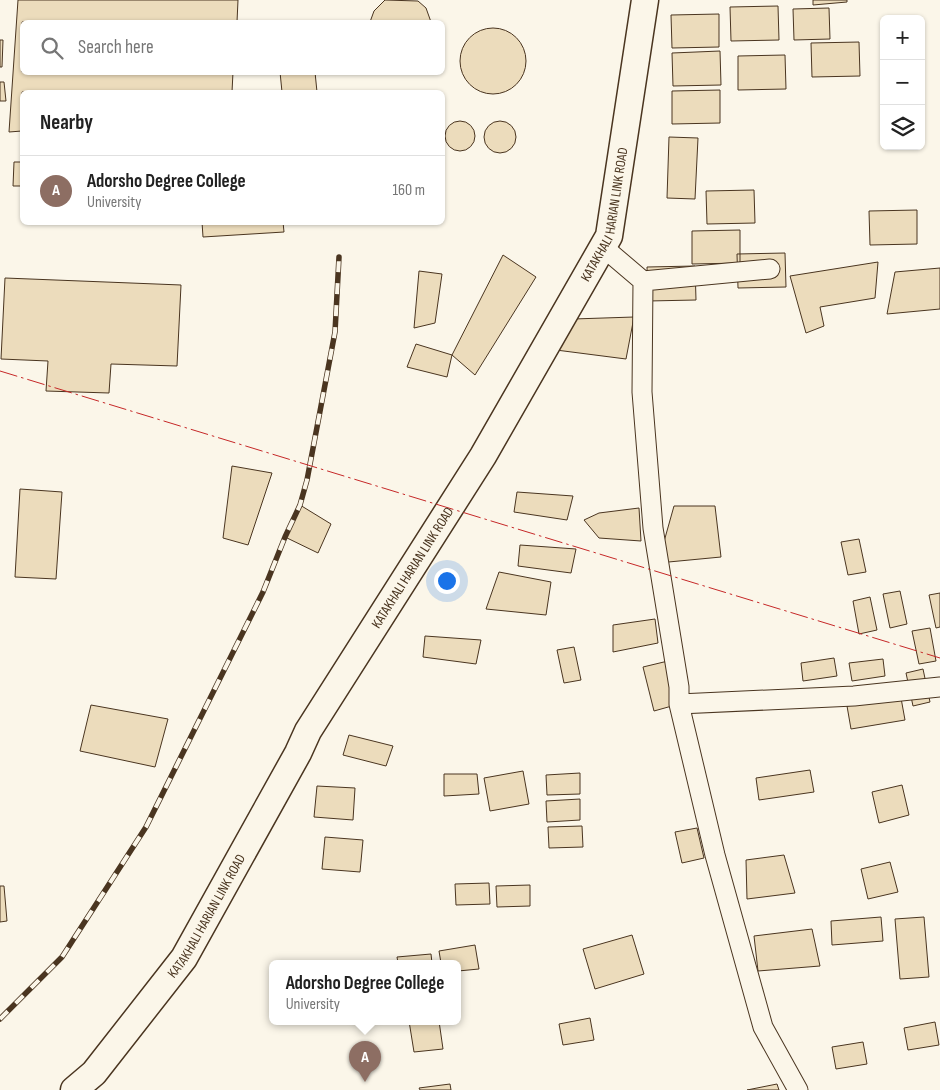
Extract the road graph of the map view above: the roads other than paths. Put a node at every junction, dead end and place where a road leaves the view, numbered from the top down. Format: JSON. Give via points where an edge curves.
{"nodes":[{"id":1,"x":644,"y":0,"type":"edge"},
{"id":2,"x":603,"y":247,"type":"junction"},
{"id":3,"x":770,"y":268,"type":"dead end"},
{"id":4,"x":643,"y":281,"type":"junction"},
{"id":5,"x":940,"y":687,"type":"edge"},
{"id":6,"x":680,"y":704,"type":"junction"},
{"id":7,"x":74,"y":1090,"type":"edge"},
{"id":8,"x":798,"y":1090,"type":"edge"}],
"edges":[{"from":1,"to":2,"type":"street","name":"KATAKHALI HARIAN LINK ROAD","via":[[609,236]]},
{"from":2,"to":4,"type":"street"},
{"from":2,"to":7,"type":"street","name":"KATAKHALI HARIAN LINK ROAD","via":[[483,456],[308,731],[184,958],[94,1073]]},
{"from":3,"to":4,"type":"street"},
{"from":4,"to":6,"type":"street","via":[[642,392],[653,518]]},
{"from":5,"to":6,"type":"street","via":[[854,696]]},
{"from":6,"to":8,"type":"street","via":[[714,855],[763,1028]]}]}
